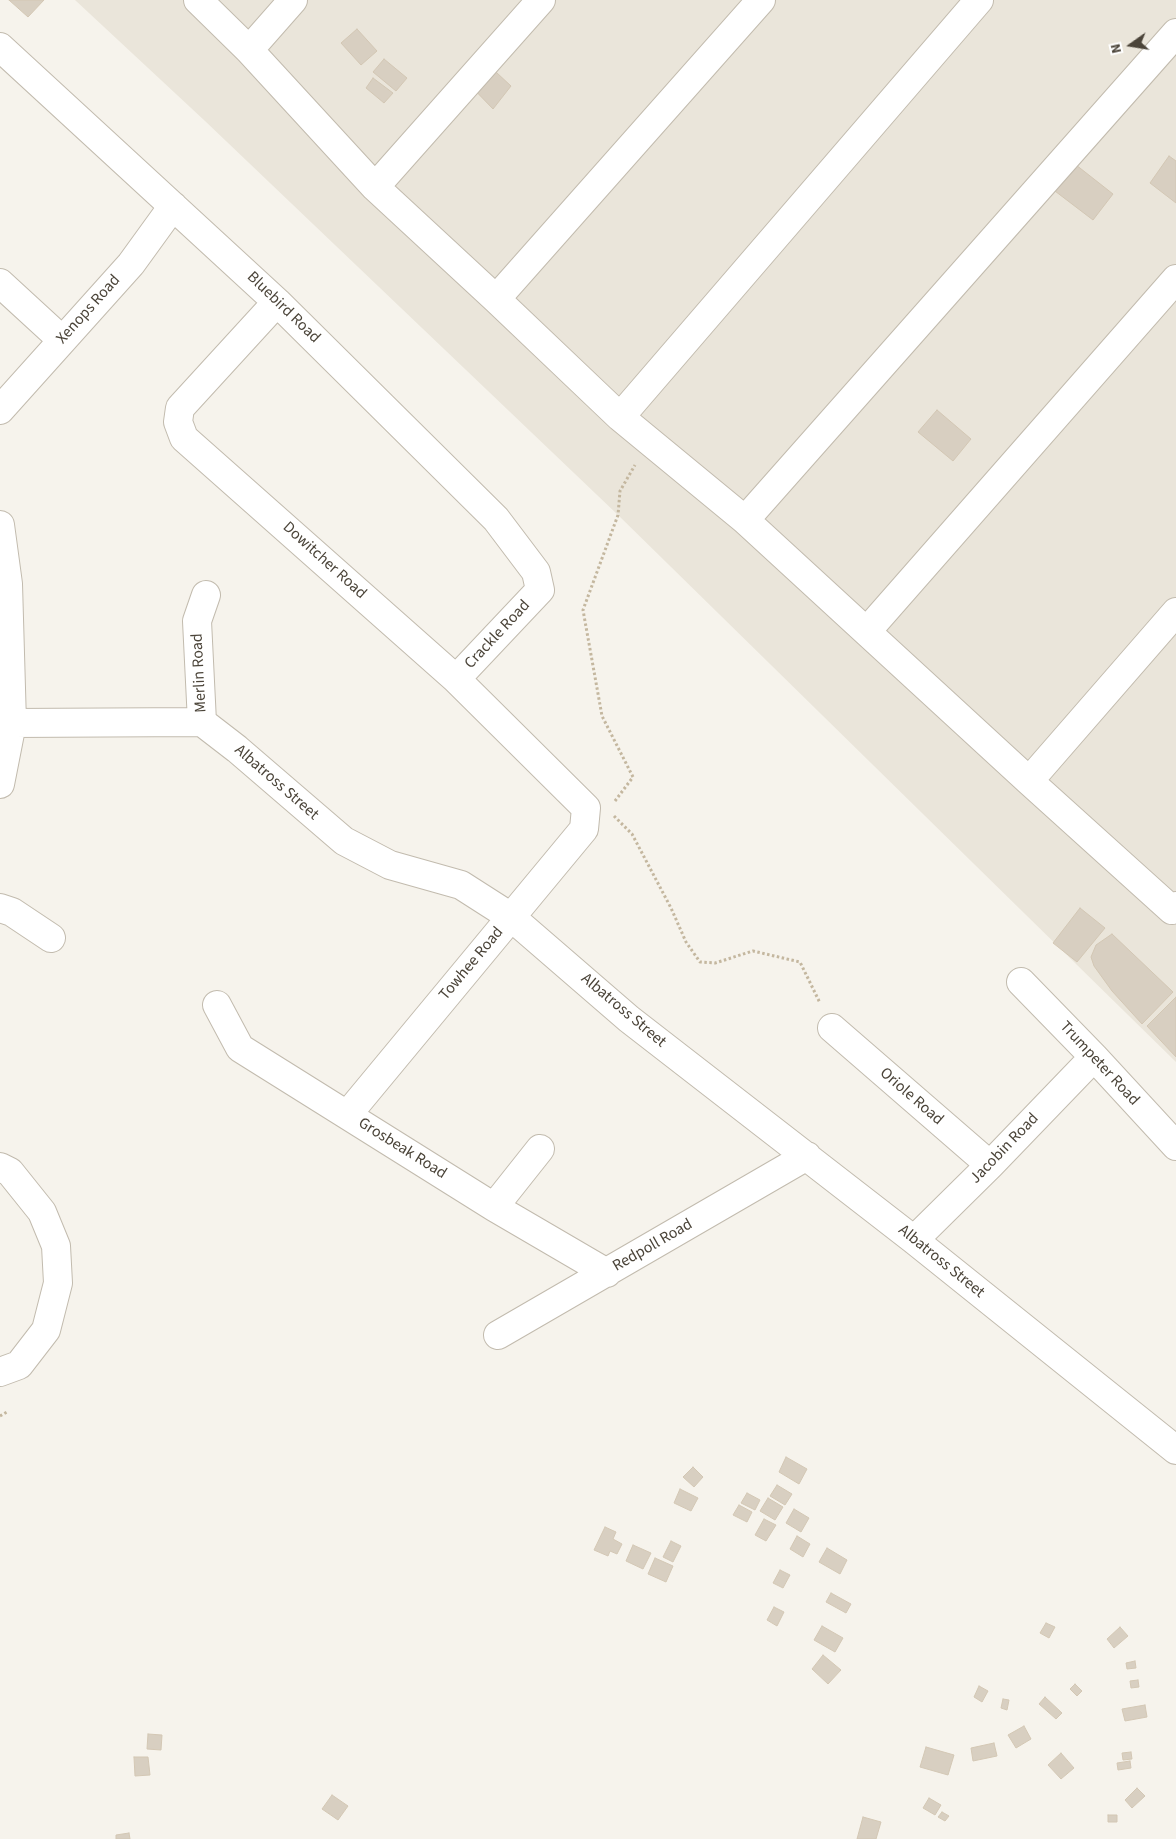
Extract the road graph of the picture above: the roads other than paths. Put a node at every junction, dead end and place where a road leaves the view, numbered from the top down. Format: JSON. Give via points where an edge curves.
{"nodes":[{"id":1,"x":198,"y":0,"type":"edge"},
{"id":2,"x":293,"y":0,"type":"edge"},
{"id":3,"x":541,"y":0,"type":"edge"},
{"id":4,"x":760,"y":0,"type":"edge"},
{"id":5,"x":980,"y":0,"type":"edge"},
{"id":6,"x":1176,"y":33,"type":"edge"},
{"id":7,"x":0,"y":47,"type":"edge"},
{"id":8,"x":249,"y":50,"type":"junction"},
{"id":9,"x":375,"y":187,"type":"junction"},
{"id":10,"x":173,"y":206,"type":"junction"},
{"id":11,"x":1176,"y":278,"type":"edge"},
{"id":12,"x":0,"y":283,"type":"edge"},
{"id":13,"x":496,"y":299,"type":"junction"},
{"id":14,"x":277,"y":302,"type":"junction"},
{"id":15,"x":62,"y":340,"type":"junction"},
{"id":16,"x":0,"y":410,"type":"edge"},
{"id":17,"x":620,"y":417,"type":"junction"},
{"id":18,"x":745,"y":520,"type":"junction"},
{"id":19,"x":0,"y":525,"type":"edge"},
{"id":20,"x":540,"y":590,"type":"joint"},
{"id":21,"x":206,"y":595,"type":"dead end"},
{"id":22,"x":1176,"y":612,"type":"edge"},
{"id":23,"x":867,"y":631,"type":"junction"},
{"id":24,"x":456,"y":679,"type":"junction"},
{"id":25,"x":202,"y":722,"type":"junction"},
{"id":26,"x":12,"y":723,"type":"junction"},
{"id":27,"x":1029,"y":781,"type":"junction"},
{"id":28,"x":0,"y":784,"type":"edge"},
{"id":29,"x":599,"y":807,"type":"joint"},
{"id":30,"x":1176,"y":906,"type":"edge"},
{"id":31,"x":0,"y":908,"type":"edge"},
{"id":32,"x":511,"y":916,"type":"junction"},
{"id":33,"x":51,"y":938,"type":"dead end"},
{"id":34,"x":1021,"y":982,"type":"dead end"},
{"id":35,"x":217,"y":1006,"type":"dead end"},
{"id":36,"x":832,"y":1028,"type":"road end"},
{"id":37,"x":1094,"y":1057,"type":"junction"},
{"id":38,"x":348,"y":1114,"type":"junction"},
{"id":39,"x":1176,"y":1146,"type":"edge"},
{"id":40,"x":540,"y":1149,"type":"dead end"},
{"id":41,"x":808,"y":1156,"type":"junction"},
{"id":42,"x":990,"y":1165,"type":"junction"},
{"id":43,"x":0,"y":1167,"type":"edge"},
{"id":44,"x":494,"y":1207,"type":"junction"},
{"id":45,"x":914,"y":1240,"type":"junction"},
{"id":46,"x":607,"y":1273,"type":"junction"},
{"id":47,"x":498,"y":1335,"type":"dead end"},
{"id":48,"x":0,"y":1372,"type":"edge"},
{"id":49,"x":1176,"y":1450,"type":"edge"}],
"edges":[{"from":1,"to":8,"type":"street"},
{"from":2,"to":8,"type":"street"},
{"from":3,"to":9,"type":"street"},
{"from":4,"to":13,"type":"street"},
{"from":5,"to":17,"type":"street"},
{"from":6,"to":18,"type":"street"},
{"from":7,"to":10,"type":"street","name":"Bluebird Road"},
{"from":8,"to":9,"type":"street"},
{"from":9,"to":13,"type":"street"},
{"from":10,"to":14,"type":"street","name":"Bluebird Road"},
{"from":10,"to":15,"type":"street","name":"Xenops Road","via":[[131,264]]},
{"from":11,"to":23,"type":"street"},
{"from":12,"to":15,"type":"street"},
{"from":13,"to":17,"type":"street"},
{"from":14,"to":20,"type":"street","name":"Bluebird Road","via":[[496,519],[536,572]]},
{"from":14,"to":24,"type":"street","name":"Dowitcher Road","via":[[180,408],[178,422],[184,438]]},
{"from":15,"to":16,"type":"street","name":"Xenops Road"},
{"from":17,"to":18,"type":"street"},
{"from":18,"to":23,"type":"street"},
{"from":19,"to":26,"type":"street","via":[[8,584]]},
{"from":20,"to":24,"type":"street","name":"Crackle Road"},
{"from":21,"to":25,"type":"street","name":"Merlin Road","via":[[197,621]]},
{"from":22,"to":27,"type":"street"},
{"from":23,"to":27,"type":"street"},
{"from":24,"to":29,"type":"street","name":"Dowitcher Road"},
{"from":25,"to":26,"type":"street"},
{"from":25,"to":32,"type":"street","name":"Albatross Street","via":[[344,841],[390,865],[461,885]]},
{"from":26,"to":28,"type":"street"},
{"from":27,"to":30,"type":"street","via":[[1172,910]]},
{"from":29,"to":32,"type":"street","name":"Towhee Road"},
{"from":31,"to":33,"type":"street","via":[[12,912]]},
{"from":32,"to":38,"type":"street","name":"Towhee Road"},
{"from":32,"to":41,"type":"street","name":"Albatross Street","via":[[629,1019]]},
{"from":34,"to":37,"type":"street","name":"Trumpeter Road"},
{"from":35,"to":38,"type":"street","name":"Grosbeak Road","via":[[240,1048]]},
{"from":36,"to":42,"type":"street","name":"Oriole Road"},
{"from":37,"to":39,"type":"street","name":"Trumpeter Road"},
{"from":37,"to":42,"type":"street","name":"Jacobin Road"},
{"from":38,"to":44,"type":"street","name":"Grosbeak Road"},
{"from":40,"to":44,"type":"street"},
{"from":41,"to":45,"type":"street","name":"Albatross Street"},
{"from":41,"to":46,"type":"street","name":"Redpoll Road"},
{"from":42,"to":45,"type":"street","name":"Jacobin Road"},
{"from":43,"to":48,"type":"street","via":[[10,1172],[42,1212],[56,1246],[58,1283],[46,1330],[19,1365]]},
{"from":44,"to":46,"type":"street","name":"Grosbeak Road"},
{"from":45,"to":49,"type":"street","name":"Albatross Street"},
{"from":46,"to":47,"type":"street","name":"Redpoll Road"}]}
